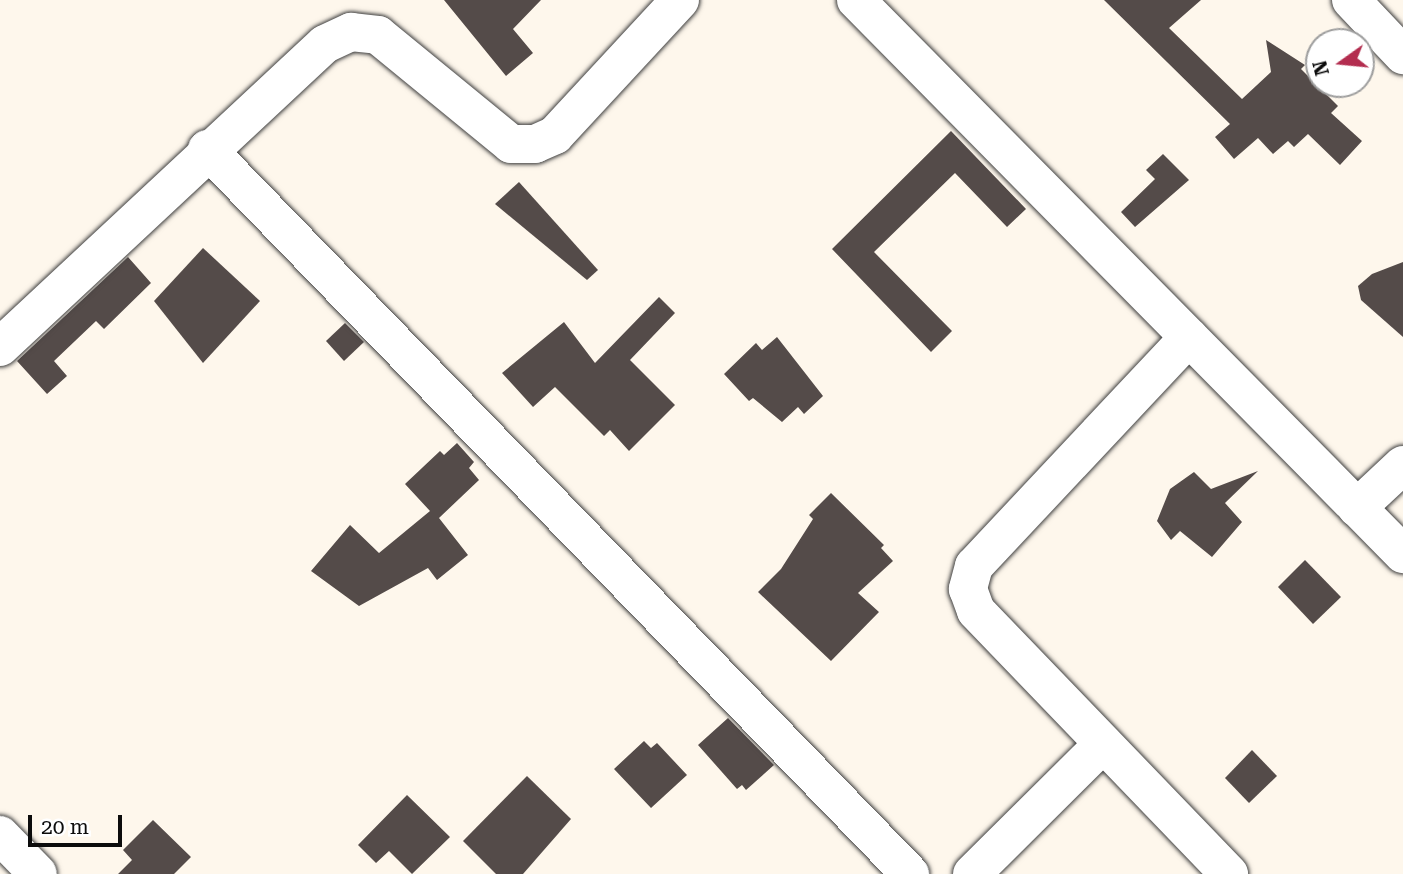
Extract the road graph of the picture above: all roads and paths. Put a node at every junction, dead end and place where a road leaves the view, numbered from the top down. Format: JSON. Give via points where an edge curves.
{"nodes":[{"id":1,"x":680,"y":0,"type":"edge"},
{"id":2,"x":856,"y":0,"type":"edge"},
{"id":3,"x":1351,"y":0,"type":"edge"},
{"id":4,"x":1403,"y":55,"type":"edge"},
{"id":5,"x":207,"y":149,"type":"junction"},
{"id":6,"x":1189,"y":337,"type":"junction"},
{"id":7,"x":0,"y":347,"type":"edge"},
{"id":8,"x":1403,"y":466,"type":"edge"},
{"id":9,"x":1357,"y":508,"type":"junction"},
{"id":10,"x":1403,"y":554,"type":"edge"},
{"id":11,"x":1103,"y":744,"type":"junction"},
{"id":12,"x":0,"y":835,"type":"edge"},
{"id":13,"x":38,"y":874,"type":"edge"},
{"id":14,"x":910,"y":874,"type":"edge"},
{"id":15,"x":972,"y":874,"type":"edge"},
{"id":16,"x":1229,"y":874,"type":"edge"}],
"edges":[{"from":1,"to":5,"type":"street","via":[[555,135],[535,144],[511,144],[378,35],[351,32],[325,44]]},
{"from":2,"to":6,"type":"street"},
{"from":3,"to":4,"type":"street"},
{"from":5,"to":7,"type":"street"},
{"from":5,"to":14,"type":"street"},
{"from":6,"to":9,"type":"street"},
{"from":6,"to":11,"type":"street","via":[[974,566],[968,589],[976,611]]},
{"from":8,"to":9,"type":"street"},
{"from":9,"to":10,"type":"street"},
{"from":11,"to":15,"type":"street"},
{"from":11,"to":16,"type":"street"},
{"from":12,"to":13,"type":"street"}]}
